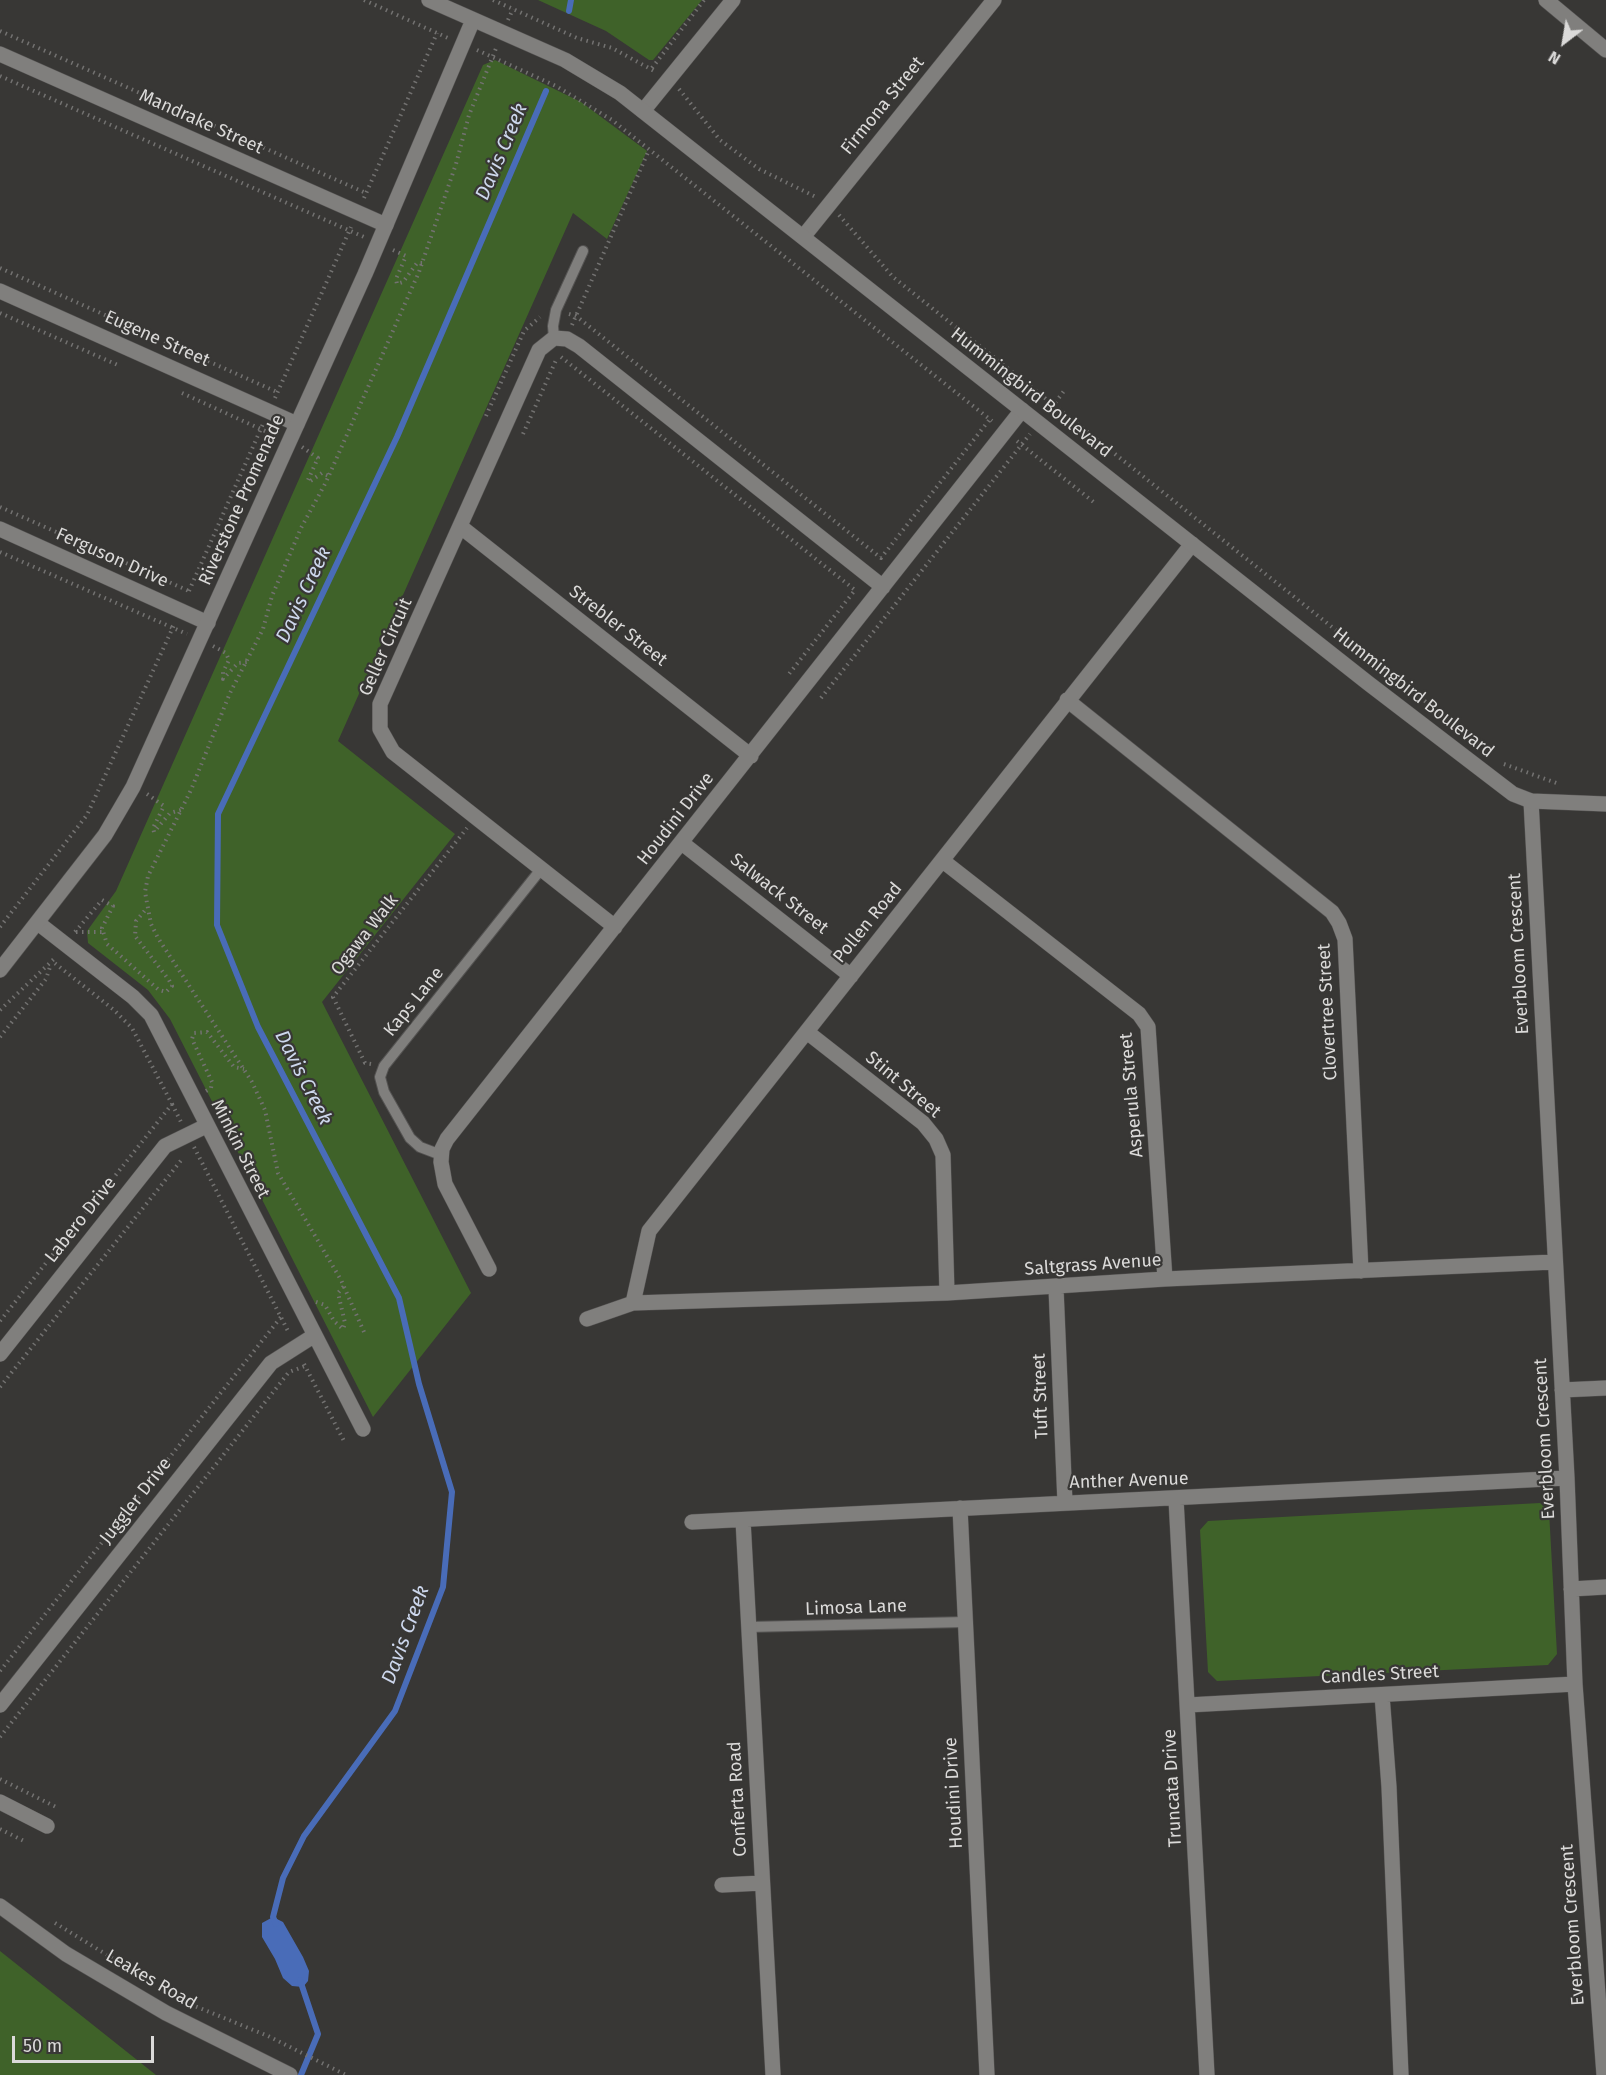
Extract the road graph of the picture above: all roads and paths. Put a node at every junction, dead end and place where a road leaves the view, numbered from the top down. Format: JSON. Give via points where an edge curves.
{"nodes":[{"id":1,"x":364,"y":0,"type":"edge"},
{"id":2,"x":429,"y":0,"type":"edge"},
{"id":3,"x":493,"y":0,"type":"edge"},
{"id":4,"x":704,"y":0,"type":"edge"},
{"id":5,"x":733,"y":0,"type":"edge"},
{"id":6,"x":994,"y":0,"type":"edge"},
{"id":7,"x":1546,"y":0,"type":"edge"},
{"id":8,"x":473,"y":20,"type":"junction"},
{"id":9,"x":0,"y":31,"type":"edge"},
{"id":10,"x":437,"y":33,"type":"junction"},
{"id":11,"x":462,"y":44,"type":"junction"},
{"id":12,"x":1606,"y":50,"type":"edge"},
{"id":13,"x":0,"y":54,"type":"edge"},
{"id":14,"x":492,"y":57,"type":"junction"},
{"id":15,"x":0,"y":76,"type":"edge"},
{"id":16,"x":685,"y":94,"type":"dead end"},
{"id":17,"x":644,"y":111,"type":"junction"},
{"id":18,"x":649,"y":150,"type":"junction"},
{"id":19,"x":366,"y":193,"type":"junction"},
{"id":20,"x":812,"y":194,"type":"dead end"},
{"id":21,"x":358,"y":212,"type":"junction"},
{"id":22,"x":843,"y":219,"type":"dead end"},
{"id":23,"x":386,"y":225,"type":"junction"},
{"id":24,"x":350,"y":231,"type":"junction"},
{"id":25,"x":803,"y":237,"type":"junction"},
{"id":26,"x":583,"y":251,"type":"dead end"},
{"id":27,"x":0,"y":268,"type":"edge"},
{"id":28,"x":0,"y":291,"type":"edge"},
{"id":29,"x":0,"y":313,"type":"edge"},
{"id":30,"x":576,"y":316,"type":"junction"},
{"id":31,"x":561,"y":339,"type":"junction"},
{"id":32,"x":558,"y":354,"type":"junction"},
{"id":33,"x":131,"y":370,"type":"dead end"},
{"id":34,"x":174,"y":390,"type":"dead end"},
{"id":35,"x":277,"y":392,"type":"junction"},
{"id":36,"x":1064,"y":392,"type":"dead end"},
{"id":37,"x":1054,"y":404,"type":"junction"},
{"id":38,"x":1022,"y":410,"type":"junction"},
{"id":39,"x":269,"y":411,"type":"junction"},
{"id":40,"x":990,"y":419,"type":"junction"},
{"id":41,"x":297,"y":424,"type":"junction"},
{"id":42,"x":1038,"y":424,"type":"junction"},
{"id":43,"x":261,"y":430,"type":"junction"},
{"id":44,"x":1006,"y":432,"type":"junction"},
{"id":45,"x":524,"y":434,"type":"dead end"},
{"id":46,"x":1022,"y":445,"type":"junction"},
{"id":47,"x":1096,"y":504,"type":"dead end"},
{"id":48,"x":0,"y":507,"type":"edge"},
{"id":49,"x":461,"y":527,"type":"junction"},
{"id":50,"x":0,"y":529,"type":"edge"},
{"id":51,"x":1192,"y":544,"type":"junction"},
{"id":52,"x":0,"y":552,"type":"edge"},
{"id":53,"x":883,"y":587,"type":"junction"},
{"id":54,"x":189,"y":591,"type":"junction"},
{"id":55,"x":181,"y":610,"type":"junction"},
{"id":56,"x":208,"y":624,"type":"junction"},
{"id":57,"x":172,"y":628,"type":"junction"},
{"id":58,"x":201,"y":641,"type":"junction"},
{"id":59,"x":248,"y":662,"type":"junction"},
{"id":60,"x":789,"y":674,"type":"dead end"},
{"id":61,"x":821,"y":698,"type":"dead end"},
{"id":62,"x":1067,"y":700,"type":"junction"},
{"id":63,"x":1474,"y":740,"type":"dead end"},
{"id":64,"x":751,"y":756,"type":"junction"},
{"id":65,"x":1499,"y":760,"type":"dead end"},
{"id":66,"x":1569,"y":786,"type":"dead end"},
{"id":67,"x":133,"y":787,"type":"junction"},
{"id":68,"x":1530,"y":801,"type":"junction"},
{"id":69,"x":1606,"y":804,"type":"edge"},
{"id":70,"x":181,"y":810,"type":"junction"},
{"id":71,"x":476,"y":816,"type":"junction"},
{"id":72,"x":682,"y":843,"type":"junction"},
{"id":73,"x":943,"y":861,"type":"junction"},
{"id":74,"x":542,"y":868,"type":"junction"},
{"id":75,"x":147,"y":908,"type":"junction"},
{"id":76,"x":38,"y":923,"type":"junction"},
{"id":77,"x":0,"y":927,"type":"edge"},
{"id":78,"x":615,"y":927,"type":"junction"},
{"id":79,"x":102,"y":932,"type":"junction"},
{"id":80,"x":52,"y":961,"type":"junction"},
{"id":81,"x":0,"y":970,"type":"edge"},
{"id":82,"x":851,"y":976,"type":"junction"},
{"id":83,"x":0,"y":1010,"type":"edge"},
{"id":84,"x":807,"y":1032,"type":"junction"},
{"id":85,"x":0,"y":1037,"type":"edge"},
{"id":86,"x":384,"y":1066,"type":"junction"},
{"id":87,"x":244,"y":1069,"type":"junction"},
{"id":88,"x":192,"y":1097,"type":"junction"},
{"id":89,"x":172,"y":1105,"type":"junction"},
{"id":90,"x":206,"y":1126,"type":"junction"},
{"id":91,"x":187,"y":1133,"type":"junction"},
{"id":92,"x":196,"y":1151,"type":"junction"},
{"id":93,"x":441,"y":1155,"type":"junction"},
{"id":94,"x":1554,"y":1262,"type":"junction"},
{"id":95,"x":489,"y":1269,"type":"dead end"},
{"id":96,"x":1361,"y":1271,"type":"junction"},
{"id":97,"x":1165,"y":1279,"type":"junction"},
{"id":98,"x":344,"y":1286,"type":"junction"},
{"id":99,"x":1056,"y":1288,"type":"junction"},
{"id":100,"x":947,"y":1293,"type":"junction"},
{"id":101,"x":633,"y":1303,"type":"junction"},
{"id":102,"x":301,"y":1310,"type":"junction"},
{"id":103,"x":282,"y":1318,"type":"junction"},
{"id":104,"x":587,"y":1318,"type":"dead end"},
{"id":105,"x":0,"y":1321,"type":"edge"},
{"id":106,"x":364,"y":1332,"type":"dead end"},
{"id":107,"x":315,"y":1335,"type":"junction"},
{"id":108,"x":296,"y":1346,"type":"junction"},
{"id":109,"x":0,"y":1354,"type":"edge"},
{"id":110,"x":305,"y":1366,"type":"junction"},
{"id":111,"x":0,"y":1387,"type":"edge"},
{"id":112,"x":1606,"y":1388,"type":"edge"},
{"id":113,"x":1562,"y":1390,"type":"junction"},
{"id":114,"x":363,"y":1429,"type":"dead end"},
{"id":115,"x":344,"y":1441,"type":"dead end"},
{"id":116,"x":1567,"y":1478,"type":"junction"},
{"id":117,"x":1176,"y":1500,"type":"junction"},
{"id":118,"x":1065,"y":1503,"type":"junction"},
{"id":119,"x":960,"y":1508,"type":"junction"},
{"id":120,"x":742,"y":1520,"type":"junction"},
{"id":121,"x":692,"y":1522,"type":"dead end"},
{"id":122,"x":1606,"y":1587,"type":"edge"},
{"id":123,"x":1571,"y":1589,"type":"junction"},
{"id":124,"x":965,"y":1622,"type":"junction"},
{"id":125,"x":748,"y":1627,"type":"junction"},
{"id":126,"x":0,"y":1671,"type":"edge"},
{"id":127,"x":1575,"y":1684,"type":"junction"},
{"id":128,"x":1382,"y":1695,"type":"junction"},
{"id":129,"x":0,"y":1705,"type":"edge"},
{"id":130,"x":1188,"y":1705,"type":"junction"},
{"id":131,"x":0,"y":1737,"type":"edge"},
{"id":132,"x":0,"y":1779,"type":"edge"},
{"id":133,"x":0,"y":1802,"type":"edge"},
{"id":134,"x":56,"y":1807,"type":"dead end"},
{"id":135,"x":47,"y":1826,"type":"dead end"},
{"id":136,"x":0,"y":1828,"type":"edge"},
{"id":137,"x":26,"y":1842,"type":"dead end"},
{"id":138,"x":762,"y":1883,"type":"junction"},
{"id":139,"x":722,"y":1885,"type":"dead end"},
{"id":140,"x":0,"y":1906,"type":"edge"},
{"id":141,"x":50,"y":1920,"type":"dead end"},
{"id":142,"x":157,"y":1986,"type":"dead end"},
{"id":143,"x":176,"y":1998,"type":"dead end"},
{"id":144,"x":290,"y":2075,"type":"edge"},
{"id":145,"x":346,"y":2075,"type":"edge"},
{"id":146,"x":773,"y":2075,"type":"edge"},
{"id":147,"x":987,"y":2075,"type":"edge"},
{"id":148,"x":1206,"y":2075,"type":"edge"},
{"id":149,"x":1401,"y":2075,"type":"edge"},
{"id":150,"x":1604,"y":2075,"type":"edge"}],
"edges":[{"from":1,"to":10,"type":"path"},
{"from":2,"to":8,"type":"street","name":"Hummingbird Boulevard"},
{"from":3,"to":4,"type":"path","via":[[652,68]]},
{"from":5,"to":17,"type":"street"},
{"from":6,"to":25,"type":"street","name":"Firmona Street"},
{"from":7,"to":12,"type":"street"},
{"from":8,"to":11,"type":"street","name":"Riverstone Promenade"},
{"from":8,"to":17,"type":"street","name":"Hummingbird Boulevard","via":[[585,71]]},
{"from":9,"to":19,"type":"path"},
{"from":10,"to":11,"type":"path"},
{"from":10,"to":19,"type":"path"},
{"from":11,"to":14,"type":"path"},
{"from":11,"to":23,"type":"street","name":"Riverstone Promenade"},
{"from":13,"to":21,"type":"street","name":"Mandrake Street"},
{"from":14,"to":18,"type":"path","via":[[578,97]]},
{"from":14,"to":59,"type":"path","via":[[469,115],[419,272],[329,476],[301,528]]},
{"from":15,"to":24,"type":"path"},
{"from":16,"to":20,"type":"path","via":[[712,132],[729,147],[764,172]]},
{"from":17,"to":25,"type":"street","name":"Hummingbird Boulevard"},
{"from":18,"to":30,"type":"path"},
{"from":18,"to":40,"type":"path"},
{"from":19,"to":21,"type":"path"},
{"from":21,"to":23,"type":"street","name":"Mandrake Street"},
{"from":21,"to":24,"type":"path"},
{"from":22,"to":37,"type":"path","via":[[893,277]]},
{"from":23,"to":41,"type":"street","name":"Riverstone Promenade"},
{"from":24,"to":35,"type":"path"},
{"from":25,"to":38,"type":"street","name":"Hummingbird Boulevard"},
{"from":26,"to":31,"type":"lane","via":[[556,310],[553,326]]},
{"from":27,"to":35,"type":"path"},
{"from":28,"to":39,"type":"street","name":"Eugene Street"},
{"from":29,"to":33,"type":"path"},
{"from":30,"to":31,"type":"path"},
{"from":30,"to":40,"type":"path","via":[[881,558]]},
{"from":31,"to":32,"type":"path"},
{"from":31,"to":49,"type":"street","name":"Geller Circuit","via":[[543,345],[535,356]]},
{"from":31,"to":53,"type":"street"},
{"from":32,"to":45,"type":"path"},
{"from":32,"to":60,"type":"path","via":[[855,590]]},
{"from":34,"to":43,"type":"path"},
{"from":35,"to":39,"type":"path"},
{"from":36,"to":37,"type":"path"},
{"from":37,"to":42,"type":"path"},
{"from":37,"to":63,"type":"path"},
{"from":38,"to":42,"type":"street","name":"Hummingbird Boulevard"},
{"from":38,"to":44,"type":"street","name":"Houdini Drive"},
{"from":39,"to":41,"type":"street","name":"Eugene Street"},
{"from":39,"to":43,"type":"path"},
{"from":40,"to":44,"type":"path"},
{"from":41,"to":56,"type":"street","name":"Riverstone Promenade"},
{"from":42,"to":46,"type":"path"},
{"from":42,"to":51,"type":"street","name":"Hummingbird Boulevard"},
{"from":43,"to":54,"type":"path"},
{"from":44,"to":46,"type":"path"},
{"from":44,"to":53,"type":"street","name":"Houdini Drive"},
{"from":46,"to":47,"type":"path"},
{"from":46,"to":61,"type":"path"},
{"from":48,"to":54,"type":"path"},
{"from":49,"to":64,"type":"street","name":"Strebler Street"},
{"from":49,"to":71,"type":"street","name":"Geller Circuit","via":[[378,715],[385,741],[393,752]]},
{"from":50,"to":55,"type":"street","name":"Ferguson Drive"},
{"from":51,"to":62,"type":"street","name":"Pollen Road"},
{"from":51,"to":68,"type":"street","name":"Hummingbird Boulevard","via":[[1504,787]]},
{"from":52,"to":57,"type":"path"},
{"from":53,"to":64,"type":"street","name":"Houdini Drive"},
{"from":54,"to":55,"type":"path"},
{"from":55,"to":56,"type":"street","name":"Ferguson Drive"},
{"from":55,"to":57,"type":"path"},
{"from":56,"to":58,"type":"street","name":"Riverstone Promenade"},
{"from":57,"to":58,"type":"path"},
{"from":57,"to":77,"type":"path","via":[[87,815]]},
{"from":58,"to":59,"type":"path","via":[[226,653],[229,660],[223,680],[238,663]]},
{"from":58,"to":67,"type":"street","name":"Riverstone Promenade"},
{"from":59,"to":70,"type":"path","via":[[230,693]]},
{"from":62,"to":73,"type":"street","name":"Pollen Road"},
{"from":62,"to":96,"type":"street","name":"Clovertree Street","via":[[1332,912],[1339,923],[1345,939]]},
{"from":64,"to":72,"type":"street","name":"Houdini Drive"},
{"from":65,"to":66,"type":"path","via":[[1531,776]]},
{"from":67,"to":70,"type":"path","via":[[164,806],[154,832],[170,813]]},
{"from":67,"to":76,"type":"street","name":"Riverstone Promenade","via":[[105,835]]},
{"from":68,"to":69,"type":"street","name":"Hummingbird Boulevard"},
{"from":68,"to":94,"type":"street","name":"Everbloom Crescent"},
{"from":70,"to":75,"type":"path","via":[[148,876]]},
{"from":71,"to":74,"type":"street","name":"Geller Circuit"},
{"from":71,"to":86,"type":"path","name":"Ogawa Walk","via":[[333,997],[364,1063]]},
{"from":72,"to":78,"type":"street","name":"Houdini Drive"},
{"from":72,"to":82,"type":"street","name":"Salwack Street"},
{"from":73,"to":82,"type":"street","name":"Pollen Road"},
{"from":73,"to":97,"type":"street","name":"Asperula Street","via":[[1139,1014],[1149,1027]]},
{"from":74,"to":78,"type":"street","name":"Geller Circuit"},
{"from":74,"to":86,"type":"lane","name":"Kaps Lane"},
{"from":75,"to":79,"type":"path","via":[[136,921],[135,936],[172,986],[166,992],[115,953]]},
{"from":75,"to":87,"type":"path","via":[[158,938]]},
{"from":76,"to":81,"type":"street","name":"Riverstone Promenade"},
{"from":76,"to":88,"type":"street","name":"Minkin Street","via":[[146,1010]]},
{"from":78,"to":93,"type":"street","name":"Houdini Drive","via":[[447,1139]]},
{"from":79,"to":79,"type":"path","via":[[75,932],[102,900],[113,906]]},
{"from":80,"to":83,"type":"path"},
{"from":80,"to":85,"type":"path","via":[[46,979]]},
{"from":80,"to":89,"type":"path","via":[[132,1028]]},
{"from":82,"to":84,"type":"street","name":"Pollen Road"},
{"from":84,"to":100,"type":"street","name":"Stint Street","via":[[923,1122],[936,1139],[943,1155]]},
{"from":84,"to":101,"type":"street","name":"Pollen Road","via":[[649,1231]]},
{"from":86,"to":93,"type":"lane","via":[[380,1077],[384,1092],[410,1138],[420,1147]]},
{"from":87,"to":88,"type":"path","via":[[234,1067],[207,1032],[194,1033],[192,1039],[212,1082],[211,1088]]},
{"from":87,"to":98,"type":"path","via":[[265,1110],[278,1173]]},
{"from":88,"to":89,"type":"path"},
{"from":88,"to":90,"type":"street","name":"Minkin Street"},
{"from":89,"to":91,"type":"path"},
{"from":89,"to":105,"type":"path"},
{"from":90,"to":91,"type":"street","name":"Labero Drive"},
{"from":90,"to":102,"type":"street","name":"Minkin Street"},
{"from":91,"to":92,"type":"path"},
{"from":91,"to":109,"type":"street","name":"Labero Drive","via":[[158,1155]]},
{"from":92,"to":103,"type":"path"},
{"from":92,"to":111,"type":"path","via":[[182,1158]]},
{"from":93,"to":95,"type":"street","via":[[445,1184]]},
{"from":94,"to":96,"type":"street","name":"Saltgrass Avenue"},
{"from":94,"to":113,"type":"street","name":"Everbloom Crescent"},
{"from":96,"to":97,"type":"street","name":"Saltgrass Avenue"},
{"from":97,"to":99,"type":"street","name":"Saltgrass Avenue"},
{"from":98,"to":102,"type":"path","via":[[338,1293],[343,1329],[322,1302]]},
{"from":98,"to":106,"type":"path"},
{"from":99,"to":100,"type":"street","name":"Saltgrass Avenue"},
{"from":99,"to":118,"type":"street","name":"Tuft Street"},
{"from":100,"to":101,"type":"street","name":"Saltgrass Avenue"},
{"from":101,"to":104,"type":"street"},
{"from":102,"to":103,"type":"path"},
{"from":102,"to":107,"type":"street","name":"Minkin Street"},
{"from":103,"to":108,"type":"path"},
{"from":103,"to":126,"type":"path"},
{"from":107,"to":108,"type":"street","name":"Juggler Drive"},
{"from":107,"to":114,"type":"street","name":"Minkin Street"},
{"from":108,"to":110,"type":"path"},
{"from":108,"to":129,"type":"street","name":"Juggler Drive","via":[[271,1363]]},
{"from":110,"to":115,"type":"path"},
{"from":110,"to":131,"type":"path","via":[[290,1372]]},
{"from":112,"to":113,"type":"street"},
{"from":113,"to":116,"type":"street","name":"Everbloom Crescent"},
{"from":116,"to":117,"type":"street","name":"Anther Avenue"},
{"from":116,"to":123,"type":"street","name":"Everbloom Crescent"},
{"from":117,"to":118,"type":"street","name":"Anther Avenue"},
{"from":117,"to":130,"type":"street","name":"Truncata Drive"},
{"from":118,"to":119,"type":"street","name":"Anther Avenue"},
{"from":119,"to":120,"type":"street","name":"Anther Avenue"},
{"from":119,"to":124,"type":"street","name":"Houdini Drive"},
{"from":120,"to":121,"type":"street","name":"Anther Avenue"},
{"from":120,"to":125,"type":"street","name":"Conferta Road"},
{"from":122,"to":123,"type":"street"},
{"from":123,"to":127,"type":"street","name":"Everbloom Crescent"},
{"from":124,"to":125,"type":"lane","name":"Limosa Lane"},
{"from":124,"to":147,"type":"street","name":"Houdini Drive"},
{"from":125,"to":138,"type":"street","name":"Conferta Road"},
{"from":127,"to":128,"type":"street","name":"Candles Street"},
{"from":127,"to":150,"type":"street","name":"Everbloom Crescent"},
{"from":128,"to":130,"type":"street","name":"Candles Street"},
{"from":128,"to":149,"type":"street"},
{"from":130,"to":148,"type":"street","name":"Truncata Drive"},
{"from":132,"to":134,"type":"path"},
{"from":133,"to":135,"type":"street"},
{"from":136,"to":137,"type":"path"},
{"from":138,"to":139,"type":"street"},
{"from":138,"to":146,"type":"street","name":"Conferta Road"},
{"from":140,"to":144,"type":"street","name":"Leakes Road","via":[[66,1954],[156,2007]]},
{"from":141,"to":142,"type":"path"},
{"from":143,"to":145,"type":"path","via":[[268,2036]]}]}
